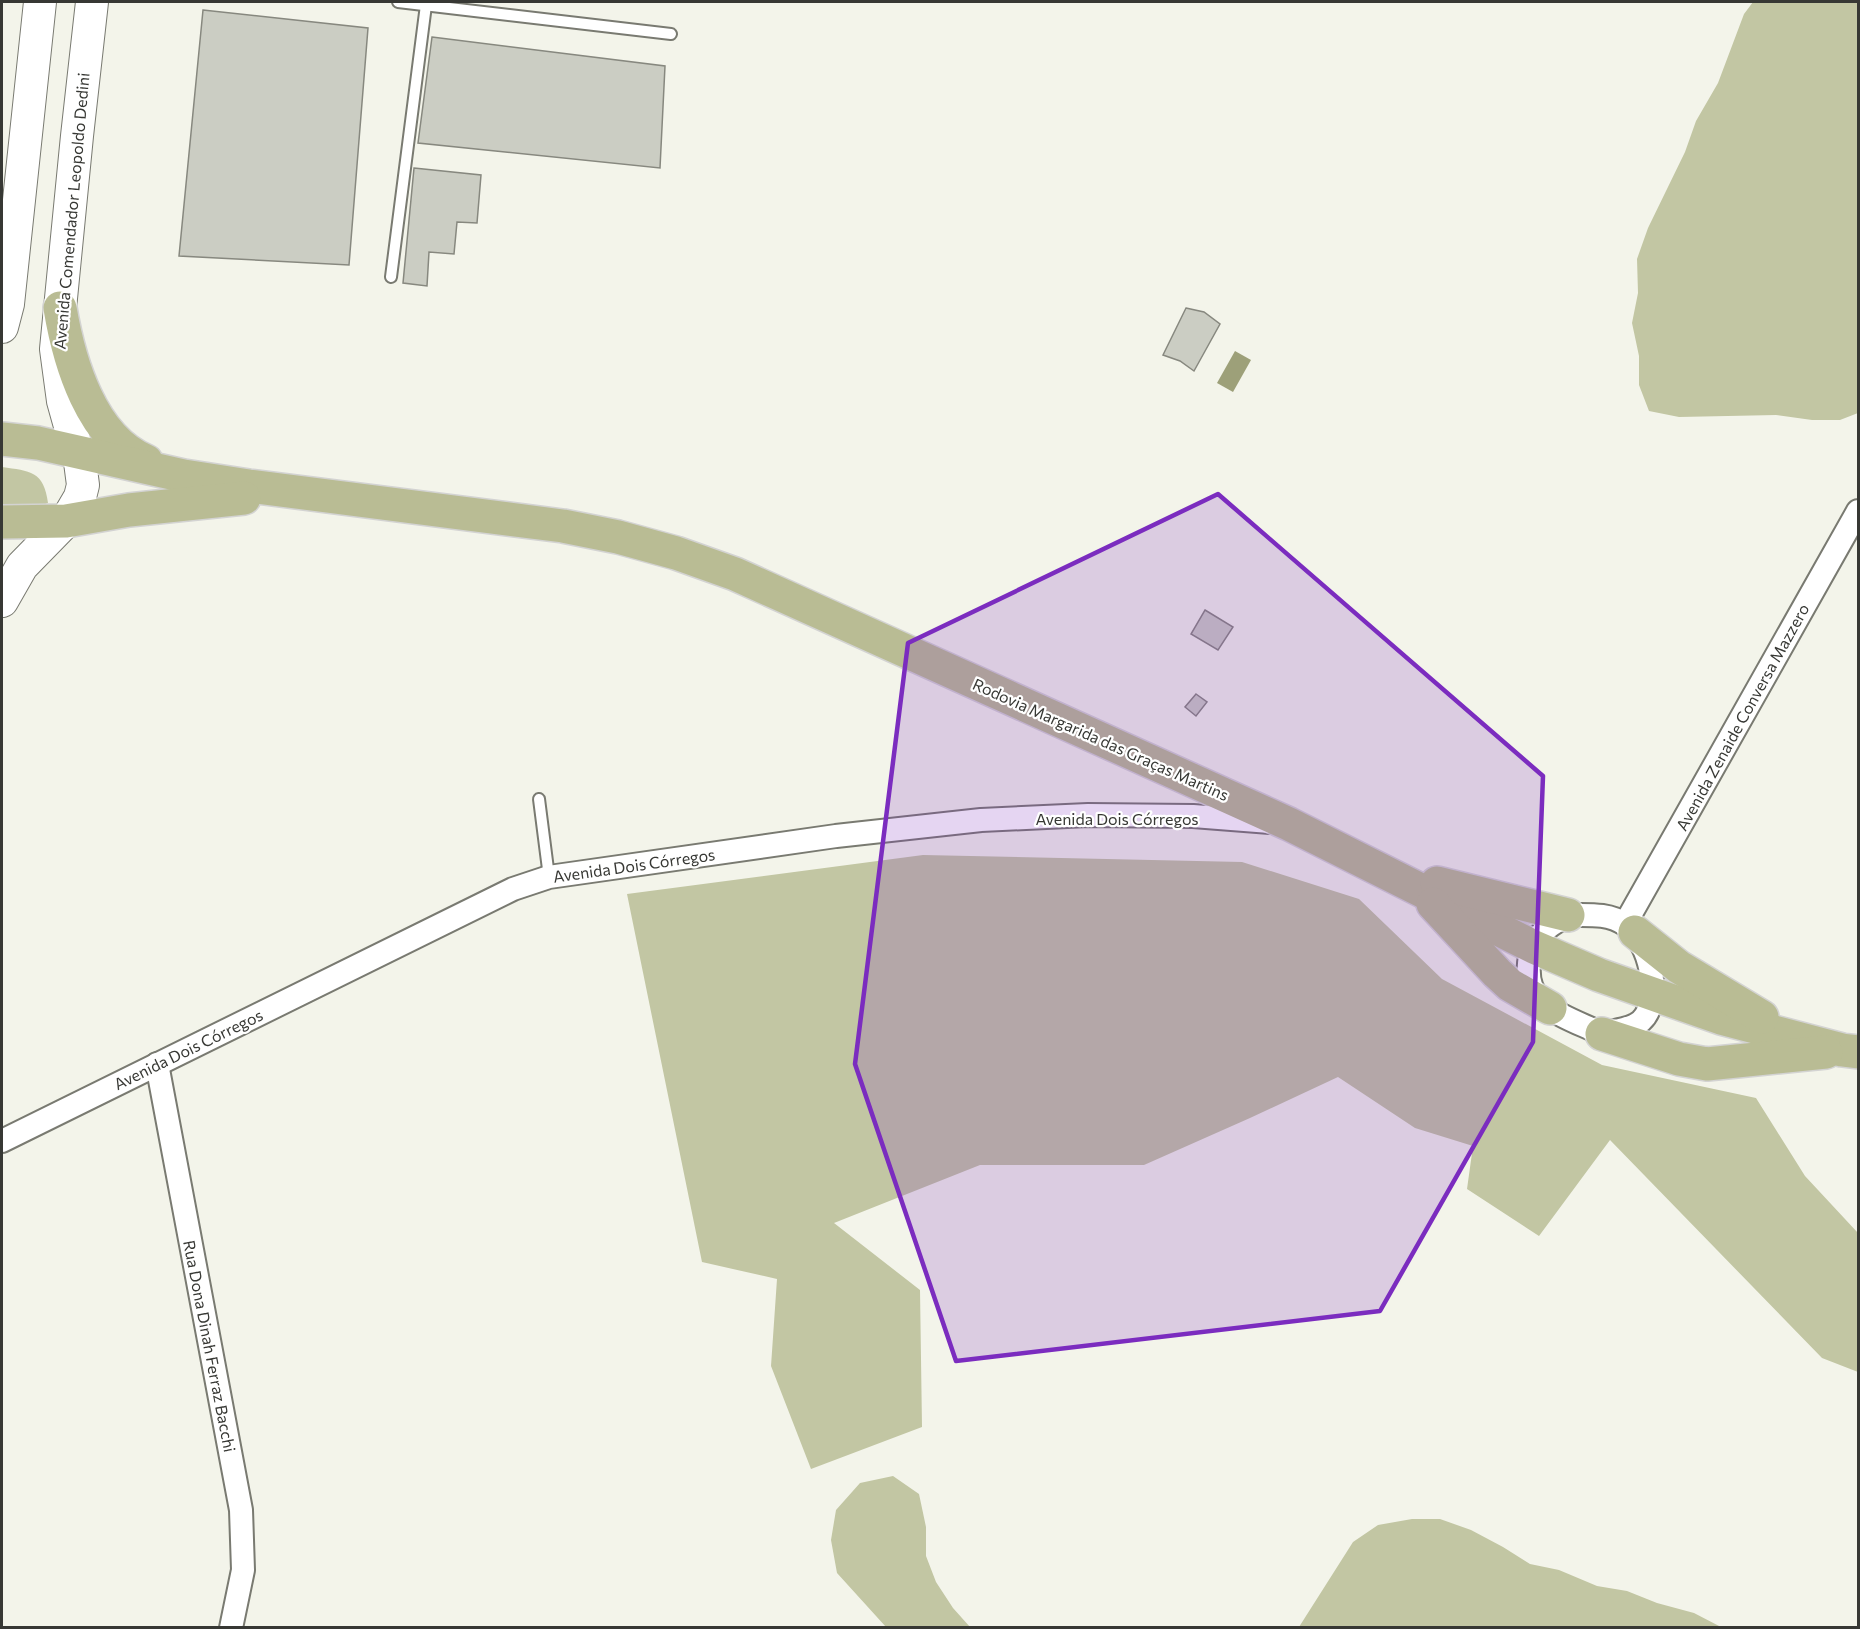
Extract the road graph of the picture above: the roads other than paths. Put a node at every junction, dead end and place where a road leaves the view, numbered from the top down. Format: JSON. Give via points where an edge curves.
{"nodes":[{"id":1,"x":40,"y":2,"type":"edge"},
{"id":2,"x":92,"y":2,"type":"edge"},
{"id":3,"x":399,"y":2,"type":"edge"},
{"id":4,"x":426,"y":5,"type":"junction"},
{"id":5,"x":671,"y":34,"type":"dead end"},
{"id":6,"x":27,"y":131,"type":"junction"},
{"id":7,"x":77,"y":136,"type":"junction"},
{"id":8,"x":391,"y":277,"type":"dead end"},
{"id":9,"x":60,"y":308,"type":"junction"},
{"id":10,"x":2,"y":327,"type":"edge"},
{"id":11,"x":2,"y":439,"type":"edge"},
{"id":12,"x":77,"y":452,"type":"junction"},
{"id":13,"x":184,"y":476,"type":"junction"},
{"id":14,"x":324,"y":497,"type":"junction"},
{"id":15,"x":1858,"y":511,"type":"edge"},
{"id":16,"x":66,"y":521,"type":"junction"},
{"id":17,"x":2,"y":522,"type":"edge"},
{"id":18,"x":2,"y":601,"type":"edge"},
{"id":19,"x":539,"y":799,"type":"dead end"},
{"id":20,"x":1289,"y":824,"type":"junction"},
{"id":21,"x":549,"y":877,"type":"junction"},
{"id":22,"x":1412,"y":884,"type":"junction"},
{"id":23,"x":1568,"y":915,"type":"junction"},
{"id":24,"x":1630,"y":928,"type":"junction"},
{"id":25,"x":1534,"y":946,"type":"junction"},
{"id":26,"x":1653,"y":995,"type":"junction"},
{"id":27,"x":1550,"y":1008,"type":"junction"},
{"id":28,"x":1602,"y":1034,"type":"junction"},
{"id":29,"x":1794,"y":1037,"type":"junction"},
{"id":30,"x":1850,"y":1051,"type":"edge"},
{"id":31,"x":157,"y":1064,"type":"junction"},
{"id":32,"x":2,"y":1141,"type":"edge"},
{"id":33,"x":231,"y":1628,"type":"edge"}],
"edges":[{"from":1,"to":6,"type":"main road"},
{"from":2,"to":7,"type":"main road","name":"Avenida Comendador Leopoldo Dedini"},
{"from":3,"to":4,"type":"lane"},
{"from":4,"to":5,"type":"lane"},
{"from":4,"to":8,"type":"lane"},
{"from":6,"to":7,"type":"main road"},
{"from":6,"to":10,"type":"main road","via":[[8,304]]},
{"from":7,"to":9,"type":"main road","name":"Avenida Comendador Leopoldo Dedini"},
{"from":9,"to":12,"type":"main road","name":"Avenida Comendador Leopoldo Dedini","via":[[56,349],[59,376]]},
{"from":9,"to":13,"type":"main road","via":[[75,370],[107,431],[130,453]]},
{"from":11,"to":12,"type":"main road","name":"Rodovia Margarida das Graças Martins"},
{"from":12,"to":13,"type":"main road","name":"Rodovia Margarida das Graças Martins"},
{"from":12,"to":16,"type":"main road","name":"Avenida Comendador Leopoldo Dedini","via":[[83,484]]},
{"from":13,"to":14,"type":"main road","name":"Rodovia Margarida das Graças Martins"},
{"from":14,"to":16,"type":"main road","name":"Rodovia Margarida das Graças Martins","via":[[215,500]]},
{"from":14,"to":20,"type":"main road","name":"Rodovia Margarida das Graças Martins","via":[[562,526],[675,553],[735,574]]},
{"from":15,"to":24,"type":"street","name":"Avenida Zenaide Conversa Mazzero"},
{"from":16,"to":17,"type":"main road","name":"Rodovia Margarida das Graças Martins"},
{"from":16,"to":18,"type":"main road","name":"Avenida Comendador Leopoldo Dedini","via":[[22,566]]},
{"from":19,"to":21,"type":"lane"},
{"from":20,"to":21,"type":"street","name":"Avenida Dois Córregos","via":[[1193,816],[981,820],[836,836]]},
{"from":20,"to":22,"type":"main road","name":"Rodovia Margarida das Graças Martins"},
{"from":21,"to":31,"type":"street","name":"Avenida Dois Córregos","via":[[513,889]]},
{"from":22,"to":23,"type":"main road","via":[[1425,880]]},
{"from":22,"to":25,"type":"main road","name":"Rodovia Margarida das Graças Martins"},
{"from":22,"to":27,"type":"main road","via":[[1510,985]]},
{"from":23,"to":24,"type":"street","via":[[1603,915]]},
{"from":23,"to":25,"type":"street","via":[[1539,935]]},
{"from":24,"to":26,"type":"street","via":[[1651,971]]},
{"from":24,"to":29,"type":"main road","via":[[1680,967]]},
{"from":25,"to":26,"type":"main road","name":"Rodovia Margarida das Graças Martins"},
{"from":25,"to":27,"type":"street","via":[[1530,982],[1535,995]]},
{"from":26,"to":28,"type":"street","via":[[1647,1014],[1637,1024]]},
{"from":26,"to":29,"type":"main road","name":"Rodovia Margarida das Graças Martins"},
{"from":27,"to":28,"type":"street"},
{"from":28,"to":30,"type":"main road","via":[[1707,1064]]},
{"from":29,"to":30,"type":"main road","name":"Rodovia Margarida das Graças Martins"},
{"from":31,"to":32,"type":"street","name":"Avenida Dois Córregos"},
{"from":31,"to":33,"type":"street","name":"Rua Dona Dinah Ferraz Bacchi","via":[[241,1510],[243,1570]]}]}
